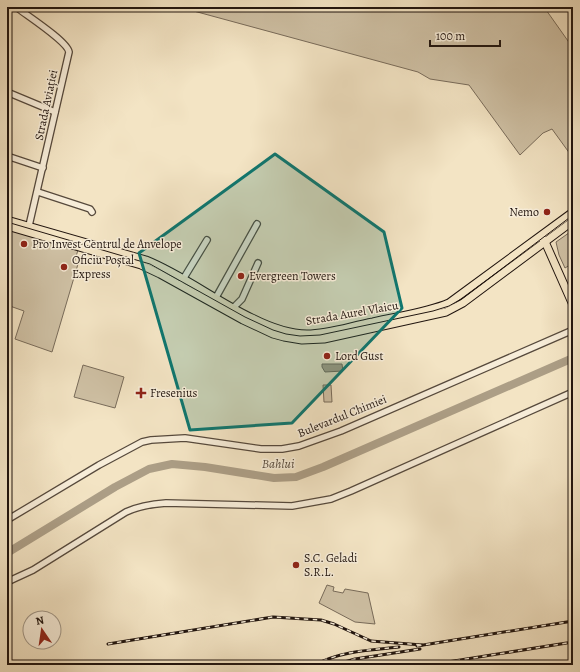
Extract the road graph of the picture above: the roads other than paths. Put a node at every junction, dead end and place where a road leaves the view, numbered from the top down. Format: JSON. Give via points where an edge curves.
{"nodes":[{"id":1,"x":16,"y":7,"type":"edge"},
{"id":2,"x":7,"y":92,"type":"edge"},
{"id":3,"x":55,"y":112,"type":"junction"},
{"id":4,"x":7,"y":156,"type":"edge"},
{"id":5,"x":43,"y":168,"type":"junction"},
{"id":6,"x":38,"y":192,"type":"junction"},
{"id":7,"x":92,"y":212,"type":"dead end"},
{"id":8,"x":573,"y":212,"type":"edge"},
{"id":9,"x":7,"y":220,"type":"edge"},
{"id":10,"x":573,"y":221,"type":"edge"},
{"id":11,"x":257,"y":224,"type":"dead end"},
{"id":12,"x":7,"y":226,"type":"edge"},
{"id":13,"x":28,"y":229,"type":"junction"},
{"id":14,"x":542,"y":239,"type":"junction"},
{"id":15,"x":207,"y":240,"type":"dead end"},
{"id":16,"x":258,"y":263,"type":"dead end"},
{"id":17,"x":181,"y":282,"type":"junction"},
{"id":18,"x":214,"y":301,"type":"junction"},
{"id":19,"x":573,"y":305,"type":"edge"},
{"id":20,"x":233,"y":308,"type":"junction"},
{"id":21,"x":573,"y":330,"type":"edge"},
{"id":22,"x":573,"y":392,"type":"edge"},
{"id":23,"x":7,"y":520,"type":"edge"},
{"id":24,"x":7,"y":582,"type":"edge"}],
"edges":[{"from":1,"to":3,"type":"street","name":"Strada Aviației","via":[[68,48]]},
{"from":2,"to":3,"type":"street"},
{"from":3,"to":5,"type":"street","name":"Strada Aviației"},
{"from":4,"to":5,"type":"street"},
{"from":5,"to":6,"type":"street","name":"Strada Aviației"},
{"from":6,"to":7,"type":"street","via":[[90,209]]},
{"from":6,"to":13,"type":"street","name":"Strada Aviației"},
{"from":8,"to":14,"type":"main road","name":"Strada Aurel Vlaicu"},
{"from":9,"to":13,"type":"main road","name":"Strada Aurel Vlaicu"},
{"from":10,"to":14,"type":"main road","name":"Strada Aurel Vlaicu"},
{"from":11,"to":18,"type":"street"},
{"from":12,"to":13,"type":"main road","name":"Strada Aurel Vlaicu"},
{"from":13,"to":17,"type":"main road","name":"Strada Aurel Vlaicu","via":[[146,260]]},
{"from":14,"to":18,"type":"main road","name":"Strada Aurel Vlaicu","via":[[463,303],[446,312],[324,339],[299,340],[274,334],[250,324]]},
{"from":14,"to":19,"type":"main road"},
{"from":14,"to":20,"type":"main road","name":"Strada Aurel Vlaicu","via":[[456,299],[430,309],[307,334],[273,328]]},
{"from":15,"to":17,"type":"street"},
{"from":16,"to":20,"type":"street","via":[[242,299]]},
{"from":17,"to":18,"type":"main road","name":"Strada Aurel Vlaicu","via":[[192,291]]},
{"from":18,"to":20,"type":"main road","name":"Strada Aurel Vlaicu"},
{"from":21,"to":23,"type":"street","name":"Bulevardul Chimiei","via":[[341,431],[299,446],[261,449],[185,438],[142,442]]},
{"from":22,"to":24,"type":"street","via":[[331,499],[292,506],[166,503],[135,508],[32,570]]}]}
